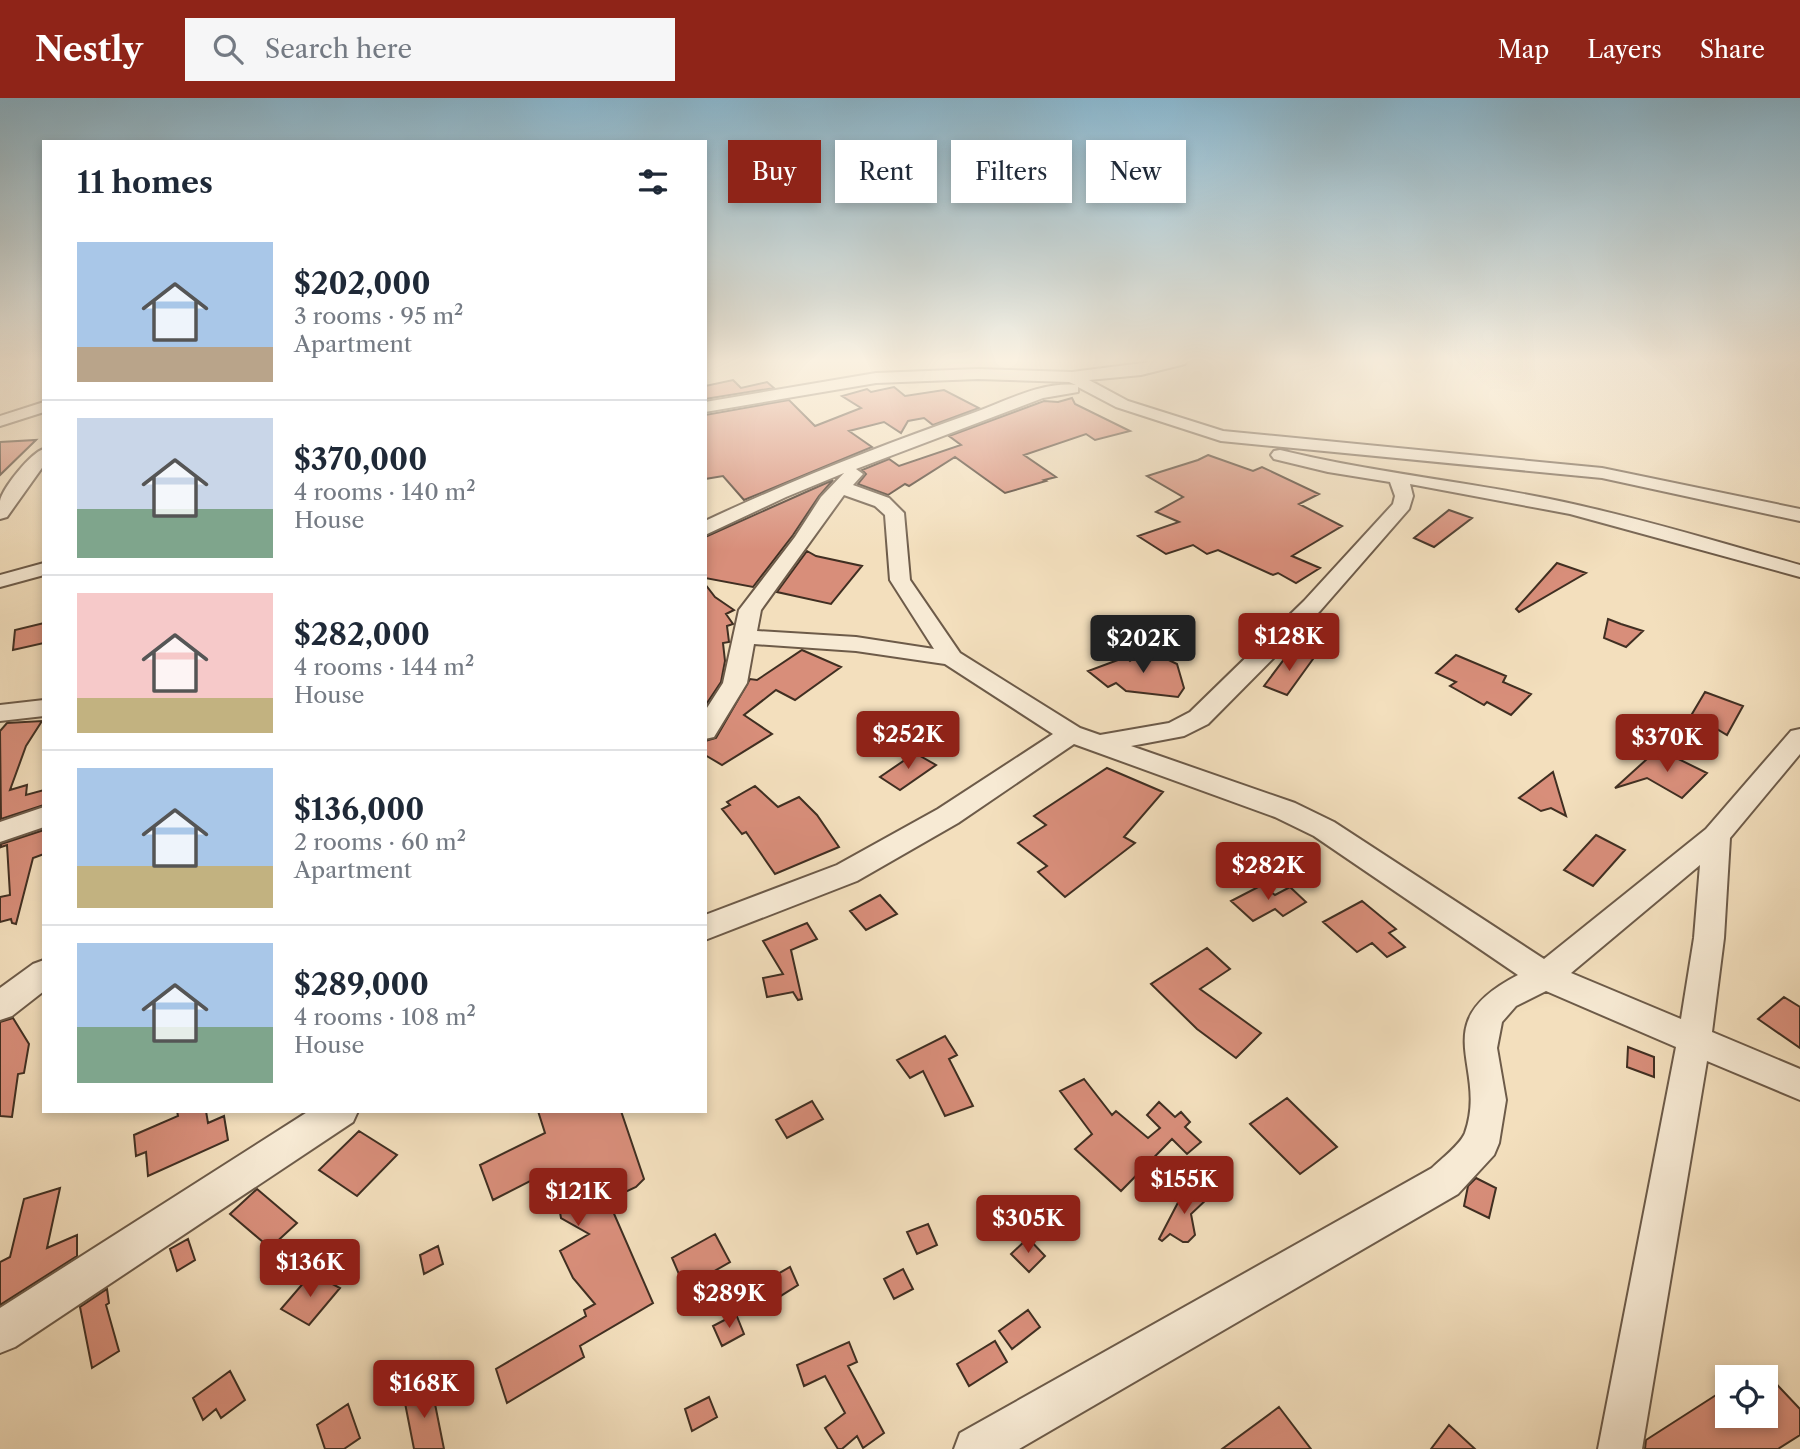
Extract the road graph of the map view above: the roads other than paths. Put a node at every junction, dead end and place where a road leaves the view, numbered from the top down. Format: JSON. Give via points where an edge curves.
{"nodes":[{"id":1,"x":23,"y":424,"type":"edge"},
{"id":2,"x":958,"y":424,"type":"edge"},
{"id":3,"x":1184,"y":424,"type":"edge"},
{"id":4,"x":42,"y":425,"type":"edge"},
{"id":5,"x":1221,"y":436,"type":"junction"},
{"id":6,"x":42,"y":456,"type":"edge"},
{"id":7,"x":869,"y":459,"type":"junction"},
{"id":8,"x":1398,"y":477,"type":"junction"},
{"id":9,"x":841,"y":487,"type":"junction"},
{"id":10,"x":0,"y":513,"type":"edge"},
{"id":11,"x":1800,"y":515,"type":"edge"},
{"id":12,"x":707,"y":528,"type":"edge"},
{"id":13,"x":42,"y":570,"type":"edge"},
{"id":14,"x":1800,"y":571,"type":"edge"},
{"id":15,"x":0,"y":580,"type":"edge"},
{"id":16,"x":744,"y":637,"type":"junction"},
{"id":17,"x":952,"y":658,"type":"junction"},
{"id":18,"x":42,"y":708,"type":"edge"},
{"id":19,"x":0,"y":713,"type":"edge"},
{"id":20,"x":707,"y":728,"type":"edge"},
{"id":21,"x":1071,"y":734,"type":"junction"},
{"id":22,"x":1800,"y":737,"type":"edge"},
{"id":23,"x":1097,"y":744,"type":"junction"},
{"id":24,"x":42,"y":818,"type":"edge"},
{"id":25,"x":0,"y":832,"type":"edge"},
{"id":26,"x":1716,"y":836,"type":"junction"},
{"id":27,"x":707,"y":927,"type":"edge"},
{"id":28,"x":42,"y":974,"type":"edge"},
{"id":29,"x":1545,"y":976,"type":"junction"},
{"id":30,"x":0,"y":1006,"type":"edge"},
{"id":31,"x":1694,"y":1041,"type":"junction"},
{"id":32,"x":1800,"y":1085,"type":"edge"},
{"id":33,"x":337,"y":1113,"type":"edge"},
{"id":34,"x":0,"y":1332,"type":"edge"},
{"id":35,"x":976,"y":1449,"type":"edge"},
{"id":36,"x":1620,"y":1449,"type":"edge"}],
"edges":[{"from":1,"to":4,"type":"street"},
{"from":2,"to":7,"type":"street"},
{"from":3,"to":5,"type":"street"},
{"from":5,"to":8,"type":"street","via":[[1328,467]]},
{"from":5,"to":11,"type":"street","via":[[1602,473]]},
{"from":6,"to":10,"type":"street"},
{"from":7,"to":9,"type":"street"},
{"from":7,"to":12,"type":"street","via":[[779,492]]},
{"from":8,"to":14,"type":"street","via":[[1572,509]]},
{"from":8,"to":23,"type":"street","via":[[1402,505],[1218,702],[1175,730]]},
{"from":9,"to":16,"type":"street","via":[[750,610]]},
{"from":9,"to":17,"type":"street","via":[[882,502],[894,513],[900,580]]},
{"from":13,"to":15,"type":"street"},
{"from":16,"to":17,"type":"street","via":[[856,644]]},
{"from":16,"to":20,"type":"street","via":[[735,683]]},
{"from":17,"to":21,"type":"street"},
{"from":18,"to":19,"type":"street"},
{"from":21,"to":23,"type":"street"},
{"from":21,"to":27,"type":"street","via":[[948,816],[847,873]]},
{"from":22,"to":26,"type":"street"},
{"from":23,"to":29,"type":"street","via":[[1285,810],[1324,829]]},
{"from":24,"to":25,"type":"street"},
{"from":26,"to":29,"type":"street"},
{"from":26,"to":31,"type":"street","via":[[1709,938]]},
{"from":28,"to":30,"type":"street"},
{"from":29,"to":31,"type":"street"},
{"from":29,"to":35,"type":"street","via":[[1505,997],[1487,1016],[1480,1048],[1488,1100],[1481,1143],[1445,1181]]},
{"from":31,"to":32,"type":"street"},
{"from":31,"to":36,"type":"street"},
{"from":33,"to":34,"type":"street"}]}
